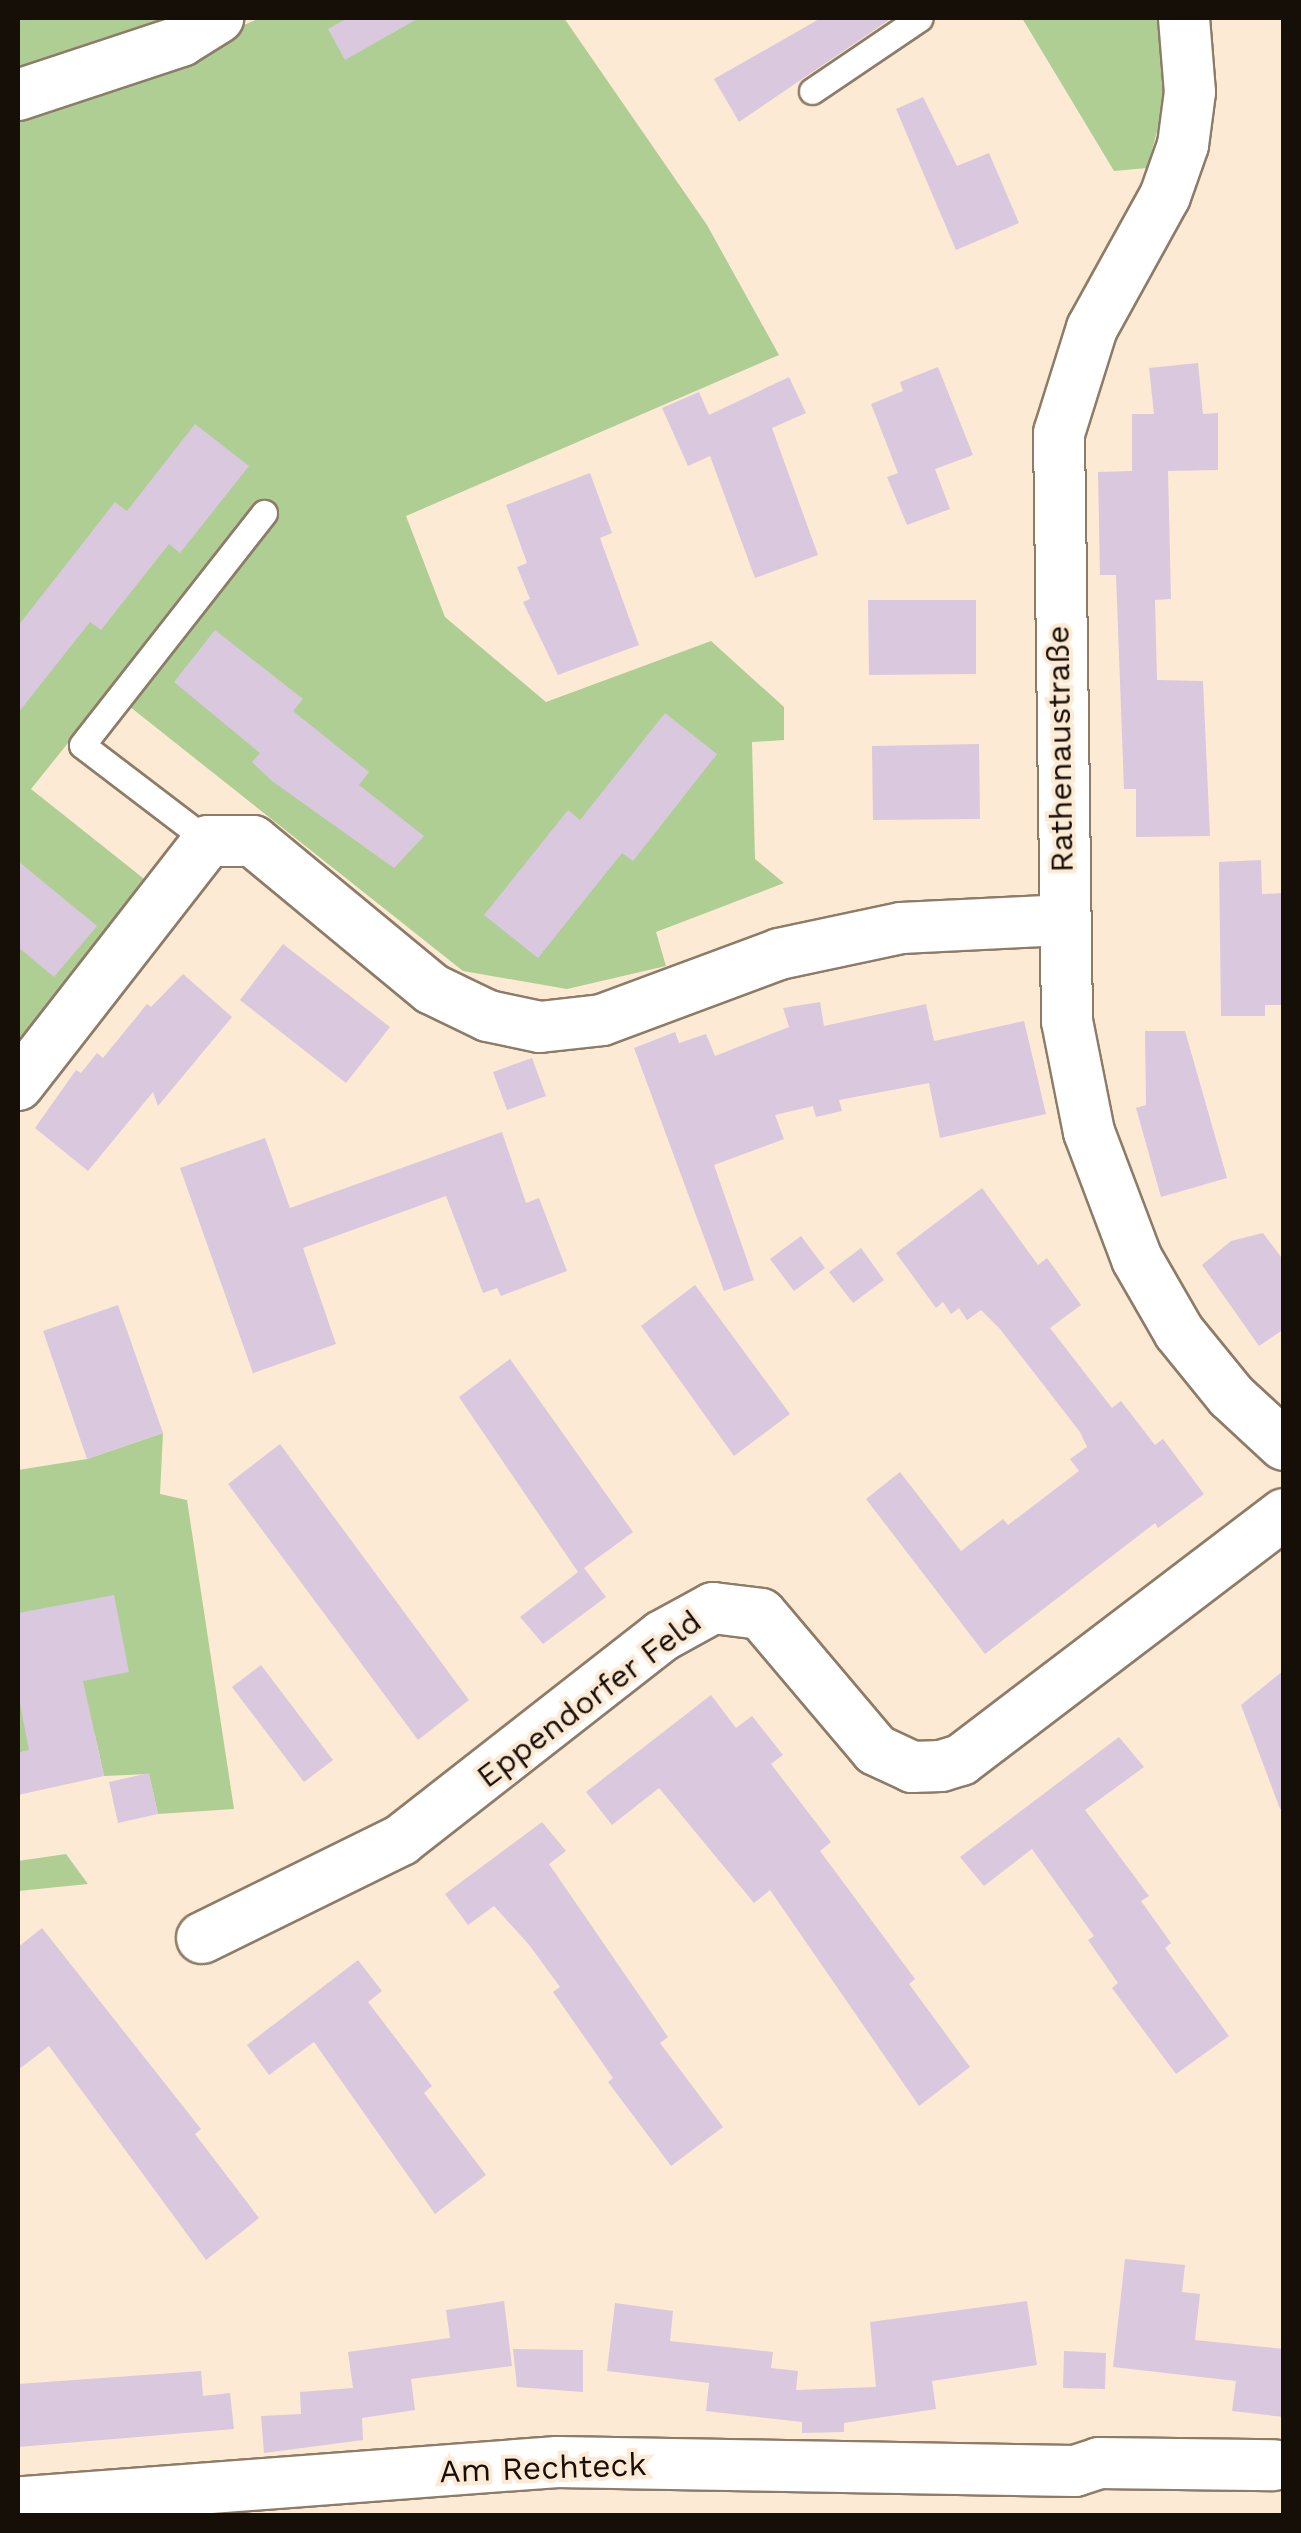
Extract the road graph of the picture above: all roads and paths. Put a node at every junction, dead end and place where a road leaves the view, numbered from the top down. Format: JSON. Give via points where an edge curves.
{"nodes":[{"id":1,"x":218,"y":18,"type":"edge"},
{"id":2,"x":920,"y":18,"type":"edge"},
{"id":3,"x":1184,"y":18,"type":"edge"},
{"id":4,"x":812,"y":92,"type":"dead end"},
{"id":5,"x":18,"y":95,"type":"edge"},
{"id":6,"x":264,"y":513,"type":"dead end"},
{"id":7,"x":208,"y":842,"type":"junction"},
{"id":8,"x":1062,"y":920,"type":"junction"},
{"id":9,"x":18,"y":1085,"type":"edge"},
{"id":10,"x":1284,"y":1445,"type":"edge"},
{"id":11,"x":1284,"y":1514,"type":"edge"},
{"id":12,"x":202,"y":1938,"type":"dead end"},
{"id":13,"x":1274,"y":2465,"type":"dead end"},
{"id":14,"x":1075,"y":2493,"type":"edge"},
{"id":15,"x":25,"y":2516,"type":"edge"}],
"edges":[{"from":1,"to":5,"type":"street","via":[[181,41]]},
{"from":2,"to":4,"type":"lane"},
{"from":3,"to":8,"type":"street","name":"Rathenaustraße","via":[[1190,92],[1182,144],[1165,196],[1092,328],[1059,433]]},
{"from":6,"to":7,"type":"lane","via":[[82,745]]},
{"from":7,"to":8,"type":"street","via":[[253,841],[432,990],[488,1016],[540,1027],[602,1020],[779,954],[901,928]]},
{"from":7,"to":9,"type":"street"},
{"from":8,"to":10,"type":"street","name":"Rathenaustraße","via":[[1067,1021],[1089,1132],[1137,1259],[1179,1332],[1231,1396]]},
{"from":11,"to":12,"type":"street","name":"Eppendorfer Feld","via":[[961,1760],[941,1766],[912,1767],[876,1750],[760,1614],[713,1608],[662,1636],[401,1840]]},
{"from":13,"to":14,"type":"street","name":"Am Rechteck","via":[[1099,2462]]},
{"from":14,"to":15,"type":"street","name":"Am Rechteck","via":[[557,2462],[25,2502]]}]}
